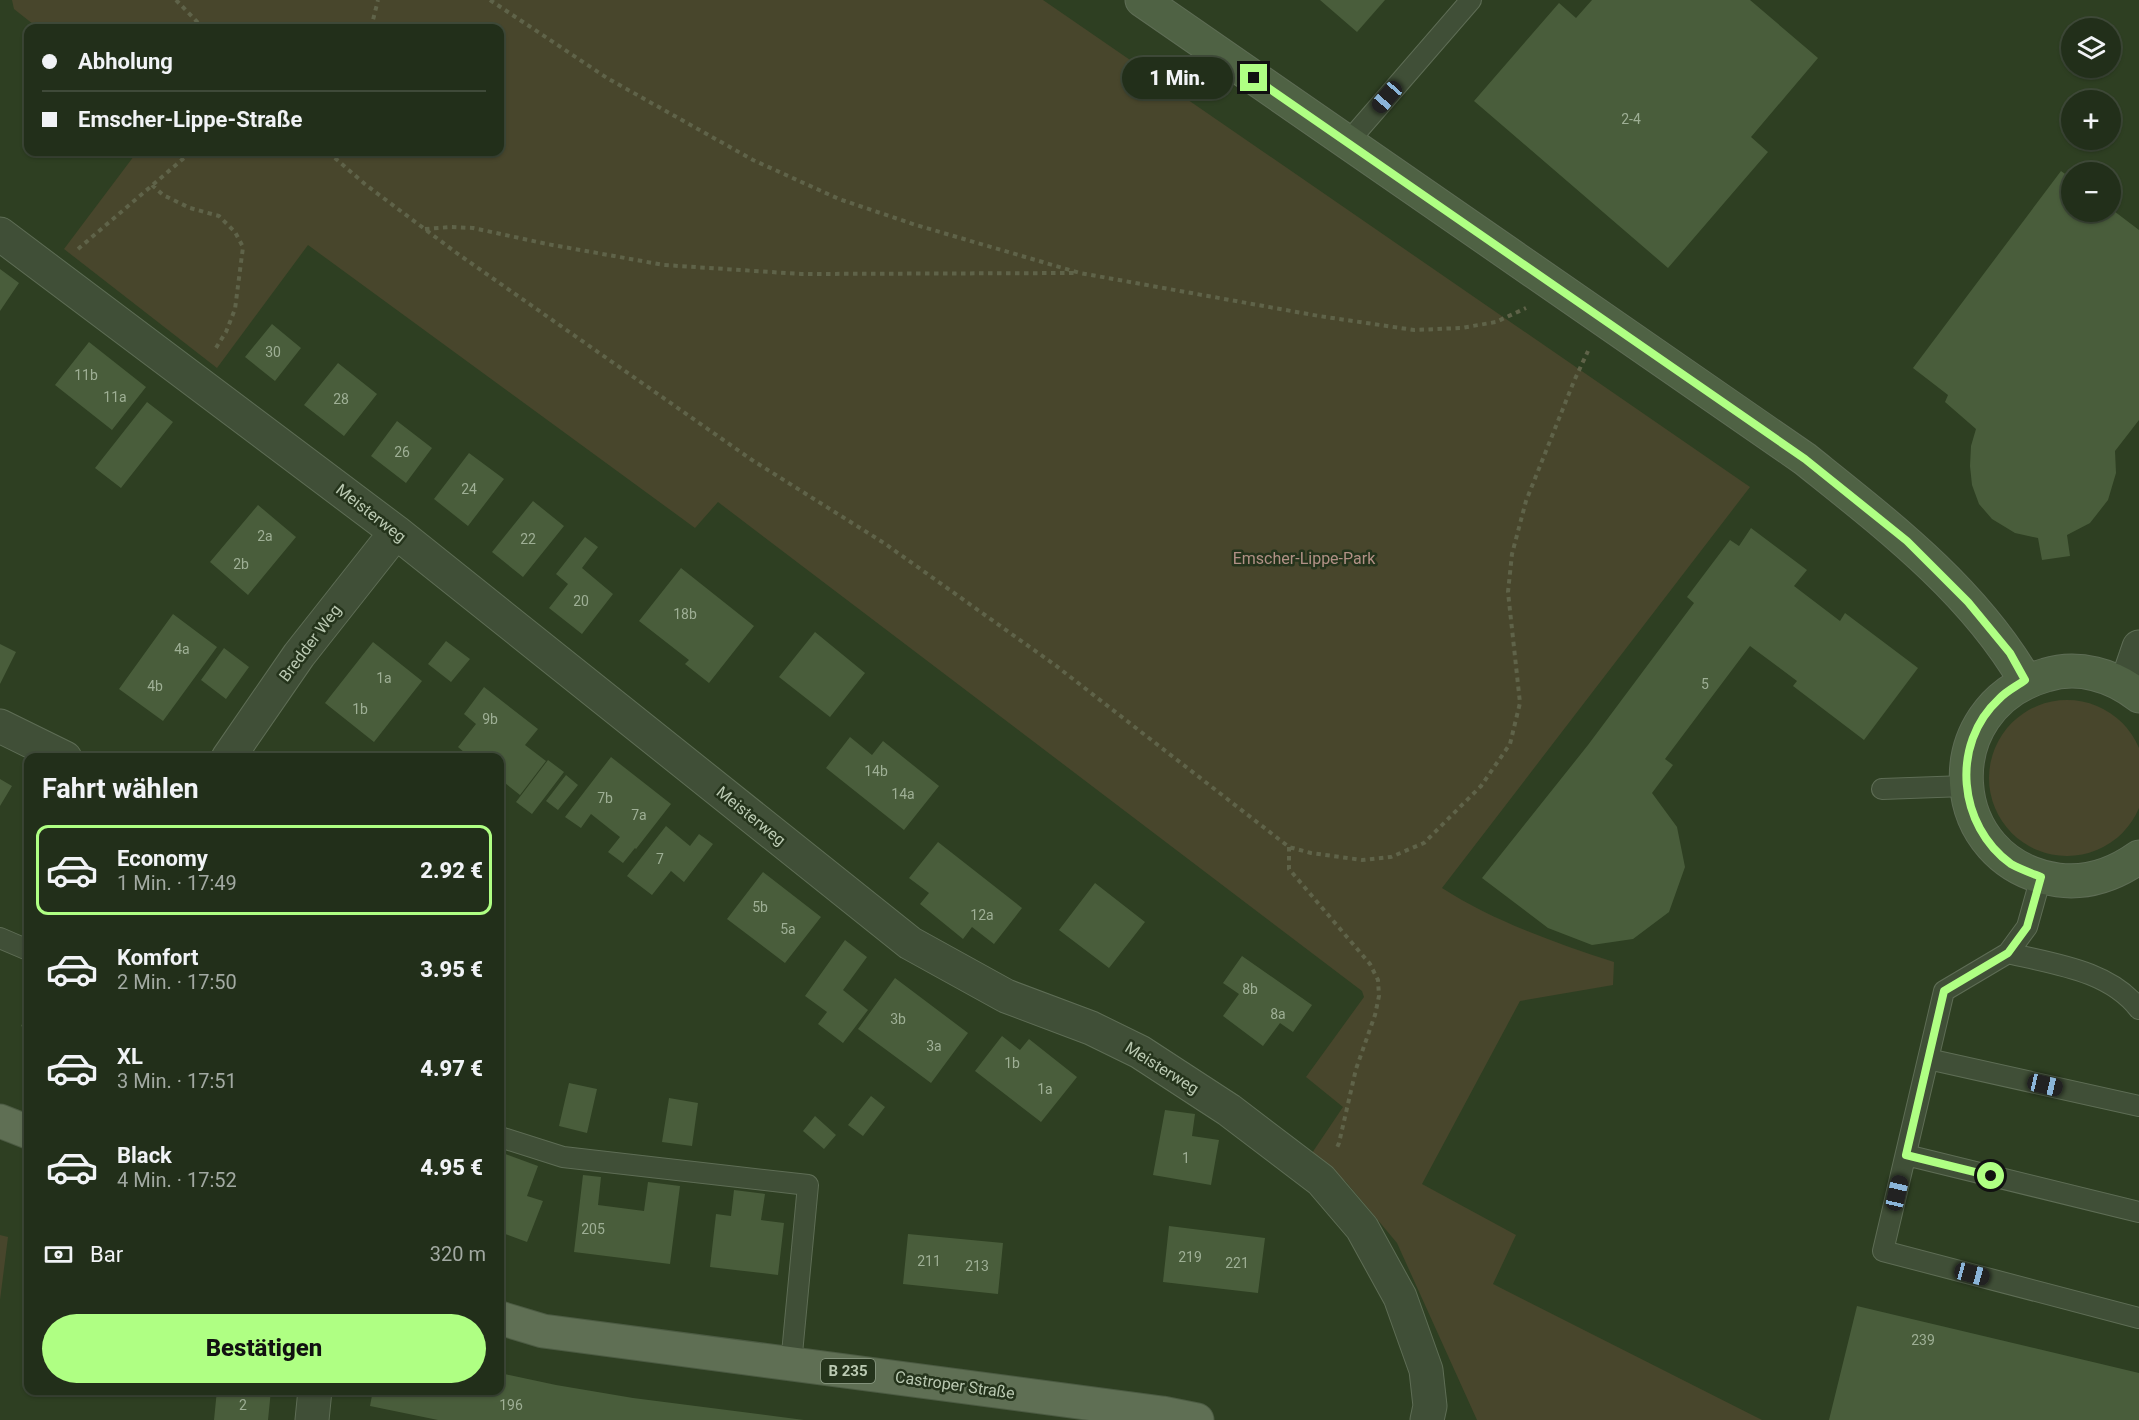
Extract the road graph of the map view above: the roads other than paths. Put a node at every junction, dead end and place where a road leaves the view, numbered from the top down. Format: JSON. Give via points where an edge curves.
{"nodes":[{"id":1,"x":1142,"y":0,"type":"edge"},
{"id":2,"x":1471,"y":0,"type":"edge"},
{"id":3,"x":1348,"y":142,"type":"junction"},
{"id":4,"x":0,"y":234,"type":"edge"},
{"id":5,"x":396,"y":532,"type":"junction"},
{"id":6,"x":2139,"y":647,"type":"edge"},
{"id":7,"x":2025,"y":680,"type":"junction"},
{"id":8,"x":2132,"y":691,"type":"edge"},
{"id":9,"x":0,"y":726,"type":"edge"},
{"id":10,"x":55,"y":753,"type":"edge"},
{"id":11,"x":231,"y":753,"type":"edge"},
{"id":12,"x":1965,"y":786,"type":"junction"},
{"id":13,"x":1882,"y":789,"type":"dead end"},
{"id":14,"x":2139,"y":858,"type":"edge"},
{"id":15,"x":2041,"y":877,"type":"junction"},
{"id":16,"x":0,"y":938,"type":"edge"},
{"id":17,"x":24,"y":948,"type":"edge"},
{"id":18,"x":2008,"y":953,"type":"junction"},
{"id":19,"x":2139,"y":1009,"type":"edge"},
{"id":20,"x":1928,"y":1059,"type":"junction"},
{"id":21,"x":2139,"y":1106,"type":"edge"},
{"id":22,"x":504,"y":1138,"type":"edge"},
{"id":23,"x":1906,"y":1155,"type":"junction"},
{"id":24,"x":2139,"y":1212,"type":"edge"},
{"id":25,"x":2139,"y":1318,"type":"edge"},
{"id":26,"x":504,"y":1319,"type":"edge"},
{"id":27,"x":791,"y":1364,"type":"junction"},
{"id":28,"x":314,"y":1395,"type":"edge"},
{"id":29,"x":312,"y":1420,"type":"edge"},
{"id":30,"x":1197,"y":1420,"type":"edge"},
{"id":31,"x":1427,"y":1420,"type":"edge"}],
"edges":[{"from":1,"to":3,"type":"street"},
{"from":2,"to":3,"type":"lane"},
{"from":3,"to":7,"type":"street","via":[[1805,459],[1907,541],[1968,602],[2010,653]]},
{"from":4,"to":5,"type":"street","name":"Meisterweg"},
{"from":5,"to":11,"type":"street","name":"Bredder Weg","via":[[299,654]]},
{"from":5,"to":31,"type":"street","name":"Meisterweg","via":[[910,943],[1006,996],[1091,1028],[1140,1052],[1229,1110],[1321,1180],[1362,1228],[1400,1297],[1426,1370],[1430,1406]]},
{"from":6,"to":8,"type":"street"},
{"from":7,"to":8,"type":"street","via":[[2059,671],[2093,672]]},
{"from":7,"to":12,"type":"street","via":[[1999,699],[1979,724],[1968,754]]},
{"from":9,"to":10,"type":"street"},
{"from":12,"to":13,"type":"lane"},
{"from":12,"to":15,"type":"street","via":[[1973,816],[1989,843],[2012,864]]},
{"from":14,"to":15,"type":"street","via":[[2108,875],[2075,882]]},
{"from":15,"to":18,"type":"lane","via":[[2027,927]]},
{"from":16,"to":17,"type":"lane"},
{"from":18,"to":19,"type":"lane","via":[[2092,974],[2117,987]]},
{"from":18,"to":20,"type":"lane","via":[[1944,991]]},
{"from":20,"to":21,"type":"lane"},
{"from":20,"to":23,"type":"lane"},
{"from":22,"to":27,"type":"lane","via":[[563,1157],[808,1185]]},
{"from":23,"to":24,"type":"lane"},
{"from":23,"to":25,"type":"lane","via":[[1883,1251]]},
{"from":26,"to":27,"type":"main road","name":"Castroper Straße","number":"B 235","via":[[543,1331]]},
{"from":27,"to":30,"type":"main road","name":"Castroper Straße","number":"B 235"},
{"from":28,"to":29,"type":"street"}]}
